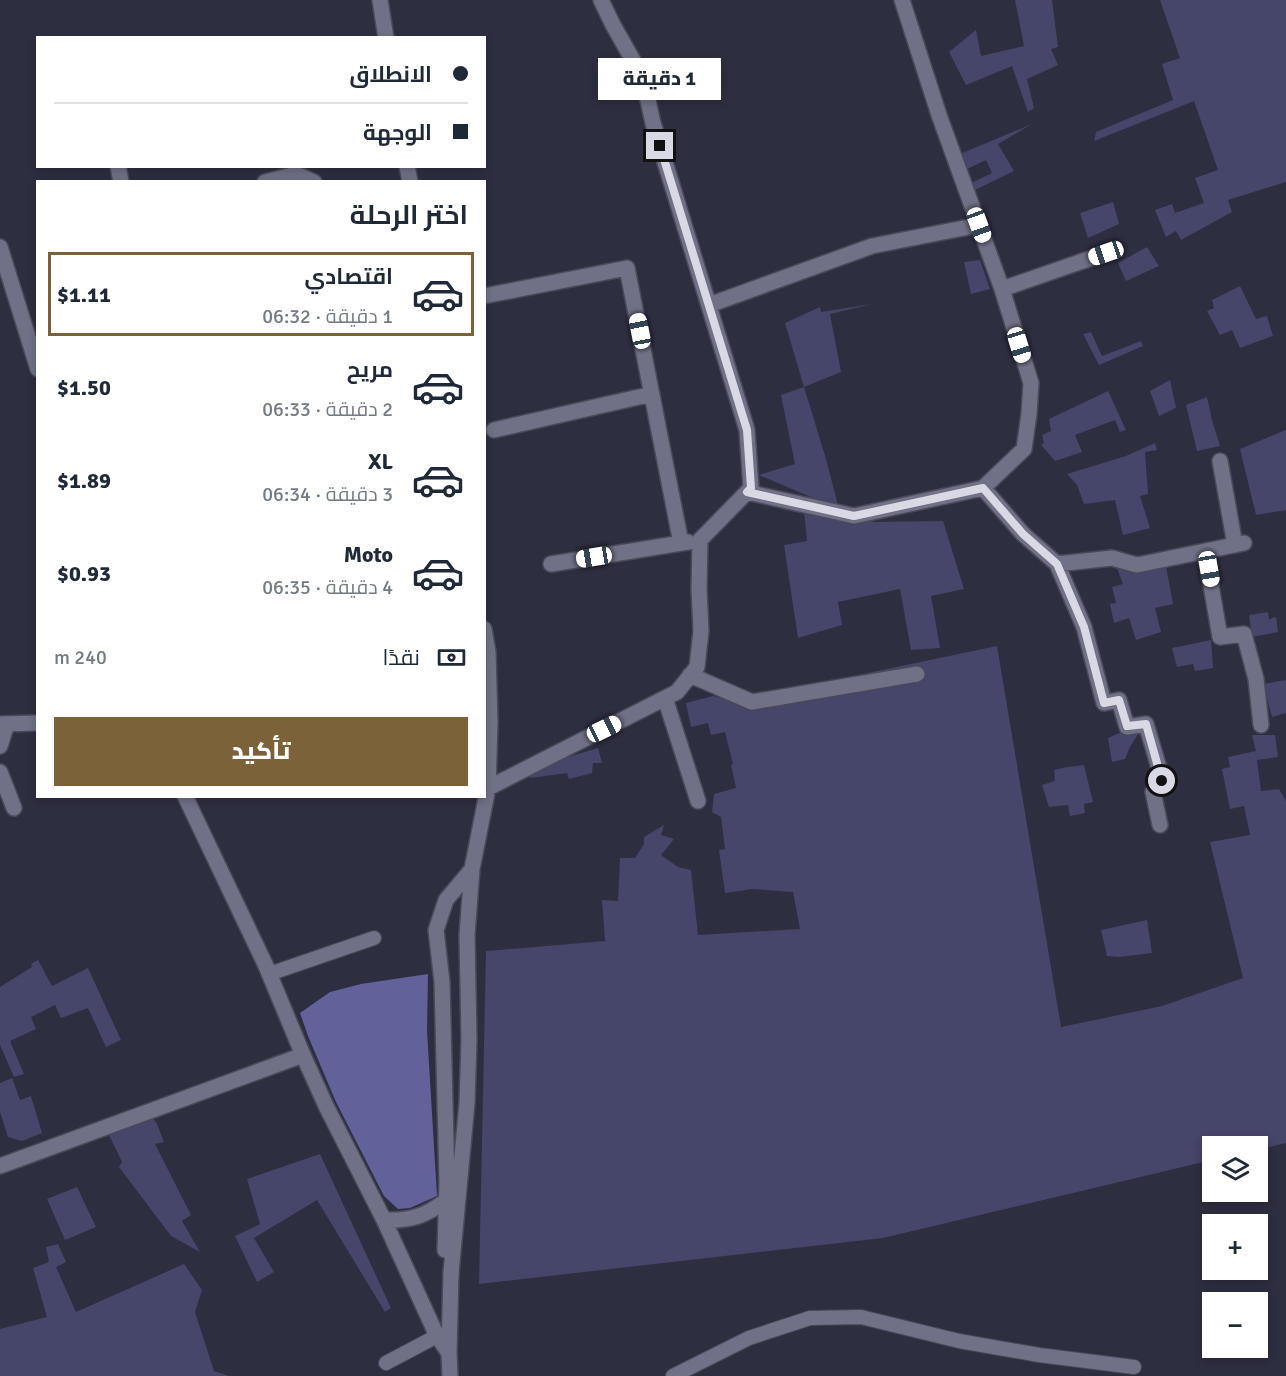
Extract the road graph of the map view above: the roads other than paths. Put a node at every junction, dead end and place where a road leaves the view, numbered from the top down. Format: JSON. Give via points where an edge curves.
{"nodes":[{"id":1,"x":380,"y":0,"type":"edge"},
{"id":2,"x":601,"y":0,"type":"edge"},
{"id":3,"x":902,"y":0,"type":"edge"},
{"id":4,"x":386,"y":36,"type":"edge"},
{"id":5,"x":273,"y":180,"type":"edge"},
{"id":6,"x":310,"y":180,"type":"edge"},
{"id":7,"x":979,"y":225,"type":"junction"},
{"id":8,"x":0,"y":247,"type":"edge"},
{"id":9,"x":1106,"y":253,"type":"dead end"},
{"id":10,"x":1002,"y":289,"type":"junction"},
{"id":11,"x":486,"y":296,"type":"edge"},
{"id":12,"x":709,"y":305,"type":"junction"},
{"id":13,"x":36,"y":363,"type":"edge"},
{"id":14,"x":652,"y":394,"type":"junction"},
{"id":15,"x":494,"y":430,"type":"dead end"},
{"id":16,"x":1220,"y":460,"type":"dead end"},
{"id":17,"x":983,"y":488,"type":"junction"},
{"id":18,"x":747,"y":492,"type":"junction"},
{"id":19,"x":700,"y":540,"type":"junction"},
{"id":20,"x":681,"y":543,"type":"junction"},
{"id":21,"x":1205,"y":551,"type":"junction"},
{"id":22,"x":551,"y":564,"type":"dead end"},
{"id":23,"x":1057,"y":564,"type":"junction"},
{"id":24,"x":486,"y":640,"type":"edge"},
{"id":25,"x":917,"y":674,"type":"dead end"},
{"id":26,"x":690,"y":675,"type":"junction"},
{"id":27,"x":666,"y":698,"type":"junction"},
{"id":28,"x":36,"y":723,"type":"edge"},
{"id":29,"x":487,"y":723,"type":"edge"},
{"id":30,"x":4,"y":724,"type":"edge"},
{"id":31,"x":1261,"y":724,"type":"dead end"},
{"id":32,"x":0,"y":746,"type":"edge"},
{"id":33,"x":0,"y":772,"type":"edge"},
{"id":34,"x":488,"y":788,"type":"junction"},
{"id":35,"x":186,"y":798,"type":"edge"},
{"id":36,"x":698,"y":801,"type":"dead end"},
{"id":37,"x":14,"y":808,"type":"dead end"},
{"id":38,"x":1160,"y":825,"type":"dead end"},
{"id":39,"x":472,"y":868,"type":"junction"},
{"id":40,"x":374,"y":938,"type":"dead end"},
{"id":41,"x":269,"y":974,"type":"junction"},
{"id":42,"x":303,"y":1055,"type":"junction"},
{"id":43,"x":0,"y":1166,"type":"edge"},
{"id":44,"x":447,"y":1200,"type":"junction"},
{"id":45,"x":384,"y":1220,"type":"junction"},
{"id":46,"x":451,"y":1273,"type":"junction"},
{"id":47,"x":437,"y":1336,"type":"junction"},
{"id":48,"x":449,"y":1353,"type":"junction"},
{"id":49,"x":386,"y":1363,"type":"dead end"},
{"id":50,"x":1134,"y":1367,"type":"dead end"},
{"id":51,"x":450,"y":1376,"type":"edge"},
{"id":52,"x":673,"y":1376,"type":"edge"}],
"edges":[{"from":1,"to":4,"type":"street"},
{"from":2,"to":12,"type":"street","via":[[643,78]]},
{"from":3,"to":7,"type":"street"},
{"from":5,"to":6,"type":"street","via":[[296,174]]},
{"from":7,"to":10,"type":"street"},
{"from":7,"to":12,"type":"street","via":[[872,246]]},
{"from":8,"to":13,"type":"street"},
{"from":9,"to":10,"type":"street"},
{"from":10,"to":17,"type":"street","via":[[1031,383],[1029,414],[1024,449]]},
{"from":11,"to":14,"type":"street","via":[[627,268]]},
{"from":12,"to":18,"type":"street","via":[[747,430],[751,488]]},
{"from":14,"to":15,"type":"street"},
{"from":14,"to":20,"type":"street"},
{"from":16,"to":21,"type":"street","via":[[1240,544]]},
{"from":17,"to":18,"type":"street","via":[[854,516]]},
{"from":17,"to":23,"type":"street","via":[[1023,534]]},
{"from":18,"to":19,"type":"street"},
{"from":19,"to":20,"type":"street"},
{"from":19,"to":26,"type":"street","via":[[701,631],[697,667]]},
{"from":20,"to":22,"type":"street"},
{"from":21,"to":23,"type":"street","via":[[1137,565],[1112,558]]},
{"from":21,"to":31,"type":"street","via":[[1220,637],[1244,634],[1256,679]]},
{"from":23,"to":38,"type":"street","via":[[1084,627],[1104,703],[1119,700],[1127,726],[1146,724],[1162,781],[1153,792]]},
{"from":24,"to":29,"type":"street"},
{"from":25,"to":26,"type":"street","via":[[752,702]]},
{"from":26,"to":27,"type":"street","via":[[677,692]]},
{"from":27,"to":34,"type":"street"},
{"from":27,"to":36,"type":"street"},
{"from":28,"to":30,"type":"street"},
{"from":29,"to":34,"type":"street"},
{"from":30,"to":32,"type":"street"},
{"from":33,"to":37,"type":"street"},
{"from":34,"to":39,"type":"street"},
{"from":35,"to":41,"type":"street"},
{"from":39,"to":44,"type":"street","via":[[446,900],[436,930],[442,982]]},
{"from":39,"to":46,"type":"street","via":[[467,935],[467,1103]]},
{"from":40,"to":41,"type":"lane"},
{"from":41,"to":42,"type":"street"},
{"from":42,"to":43,"type":"street"},
{"from":42,"to":45,"type":"street"},
{"from":44,"to":45,"type":"street","via":[[415,1218]]},
{"from":44,"to":46,"type":"street","via":[[445,1249]]},
{"from":45,"to":47,"type":"street"},
{"from":46,"to":48,"type":"street"},
{"from":47,"to":48,"type":"street"},
{"from":47,"to":49,"type":"lane"},
{"from":48,"to":51,"type":"street"},
{"from":50,"to":52,"type":"lane","via":[[959,1341],[861,1317],[810,1318],[749,1338]]}]}
